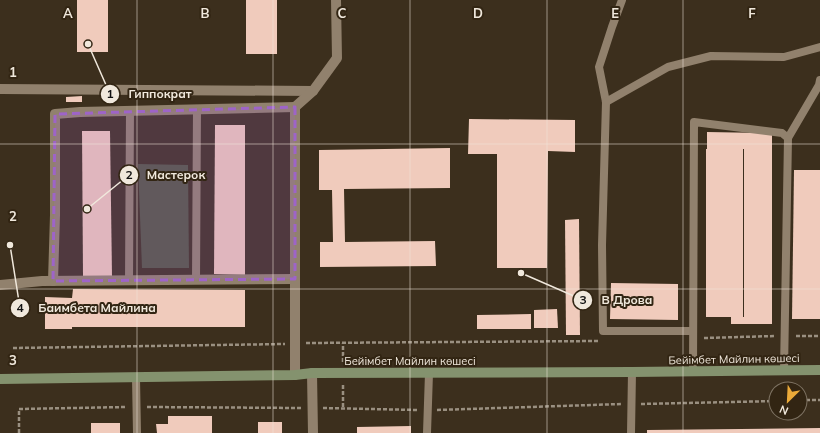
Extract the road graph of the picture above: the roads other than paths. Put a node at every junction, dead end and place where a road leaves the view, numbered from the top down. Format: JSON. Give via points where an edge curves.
{"nodes":[{"id":1,"x":336,"y":0,"type":"edge"},
{"id":2,"x":622,"y":0,"type":"edge"},
{"id":3,"x":820,"y":47,"type":"edge"},
{"id":4,"x":820,"y":80,"type":"edge"},
{"id":5,"x":0,"y":89,"type":"edge"},
{"id":6,"x":313,"y":91,"type":"junction"},
{"id":7,"x":606,"y":102,"type":"junction"},
{"id":8,"x":295,"y":107,"type":"junction"},
{"id":9,"x":197,"y":109,"type":"junction"},
{"id":10,"x":130,"y":110,"type":"junction"},
{"id":11,"x":788,"y":138,"type":"junction"},
{"id":12,"x":295,"y":279,"type":"junction"},
{"id":13,"x":196,"y":280,"type":"junction"},
{"id":14,"x":53,"y":281,"type":"junction"},
{"id":15,"x":129,"y":281,"type":"junction"},
{"id":16,"x":0,"y":285,"type":"edge"},
{"id":17,"x":693,"y":335,"type":"junction"},
{"id":18,"x":820,"y":370,"type":"edge"},
{"id":19,"x":784,"y":371,"type":"junction"},
{"id":20,"x":632,"y":372,"type":"junction"},
{"id":21,"x":694,"y":372,"type":"junction"},
{"id":22,"x":312,"y":373,"type":"junction"},
{"id":23,"x":430,"y":373,"type":"junction"},
{"id":24,"x":295,"y":375,"type":"junction"},
{"id":25,"x":136,"y":378,"type":"junction"},
{"id":26,"x":0,"y":379,"type":"edge"},
{"id":27,"x":137,"y":433,"type":"edge"},
{"id":28,"x":313,"y":433,"type":"edge"},
{"id":29,"x":427,"y":433,"type":"edge"},
{"id":30,"x":631,"y":433,"type":"edge"}],
"edges":[{"from":1,"to":6,"type":"street","via":[[337,58]]},
{"from":2,"to":7,"type":"lane","via":[[599,67]]},
{"from":3,"to":7,"type":"lane","via":[[784,57],[711,56],[668,67]]},
{"from":4,"to":11,"type":"lane"},
{"from":5,"to":6,"type":"street"},
{"from":6,"to":8,"type":"street"},
{"from":7,"to":17,"type":"lane","via":[[602,245],[603,332]]},
{"from":8,"to":9,"type":"street"},
{"from":8,"to":12,"type":"street"},
{"from":9,"to":10,"type":"street"},
{"from":9,"to":13,"type":"lane"},
{"from":10,"to":14,"type":"street","via":[[55,114]]},
{"from":10,"to":15,"type":"lane"},
{"from":11,"to":17,"type":"lane","via":[[782,133],[694,122]]},
{"from":11,"to":19,"type":"lane"},
{"from":12,"to":13,"type":"street"},
{"from":12,"to":24,"type":"street"},
{"from":13,"to":15,"type":"street"},
{"from":14,"to":15,"type":"street"},
{"from":14,"to":16,"type":"street"},
{"from":17,"to":21,"type":"lane"},
{"from":18,"to":19,"type":"street","name":"Бейімбет Майлин көшесі"},
{"from":19,"to":21,"type":"street","name":"Бейімбет Майлин көшесі"},
{"from":20,"to":21,"type":"street","name":"Бейімбет Майлин көшесі"},
{"from":20,"to":23,"type":"street","name":"Бейімбет Майлин көшесі"},
{"from":20,"to":30,"type":"lane"},
{"from":22,"to":23,"type":"street","name":"Бейімбет Майлин көшесі"},
{"from":22,"to":24,"type":"street","name":"Бейімбет Майлин көшесі"},
{"from":22,"to":28,"type":"street"},
{"from":23,"to":29,"type":"lane"},
{"from":24,"to":25,"type":"street","name":"Бейімбет Майлин көшесі"},
{"from":25,"to":26,"type":"street","name":"Бейімбет Майлин көшесі"},
{"from":25,"to":27,"type":"lane"}]}
